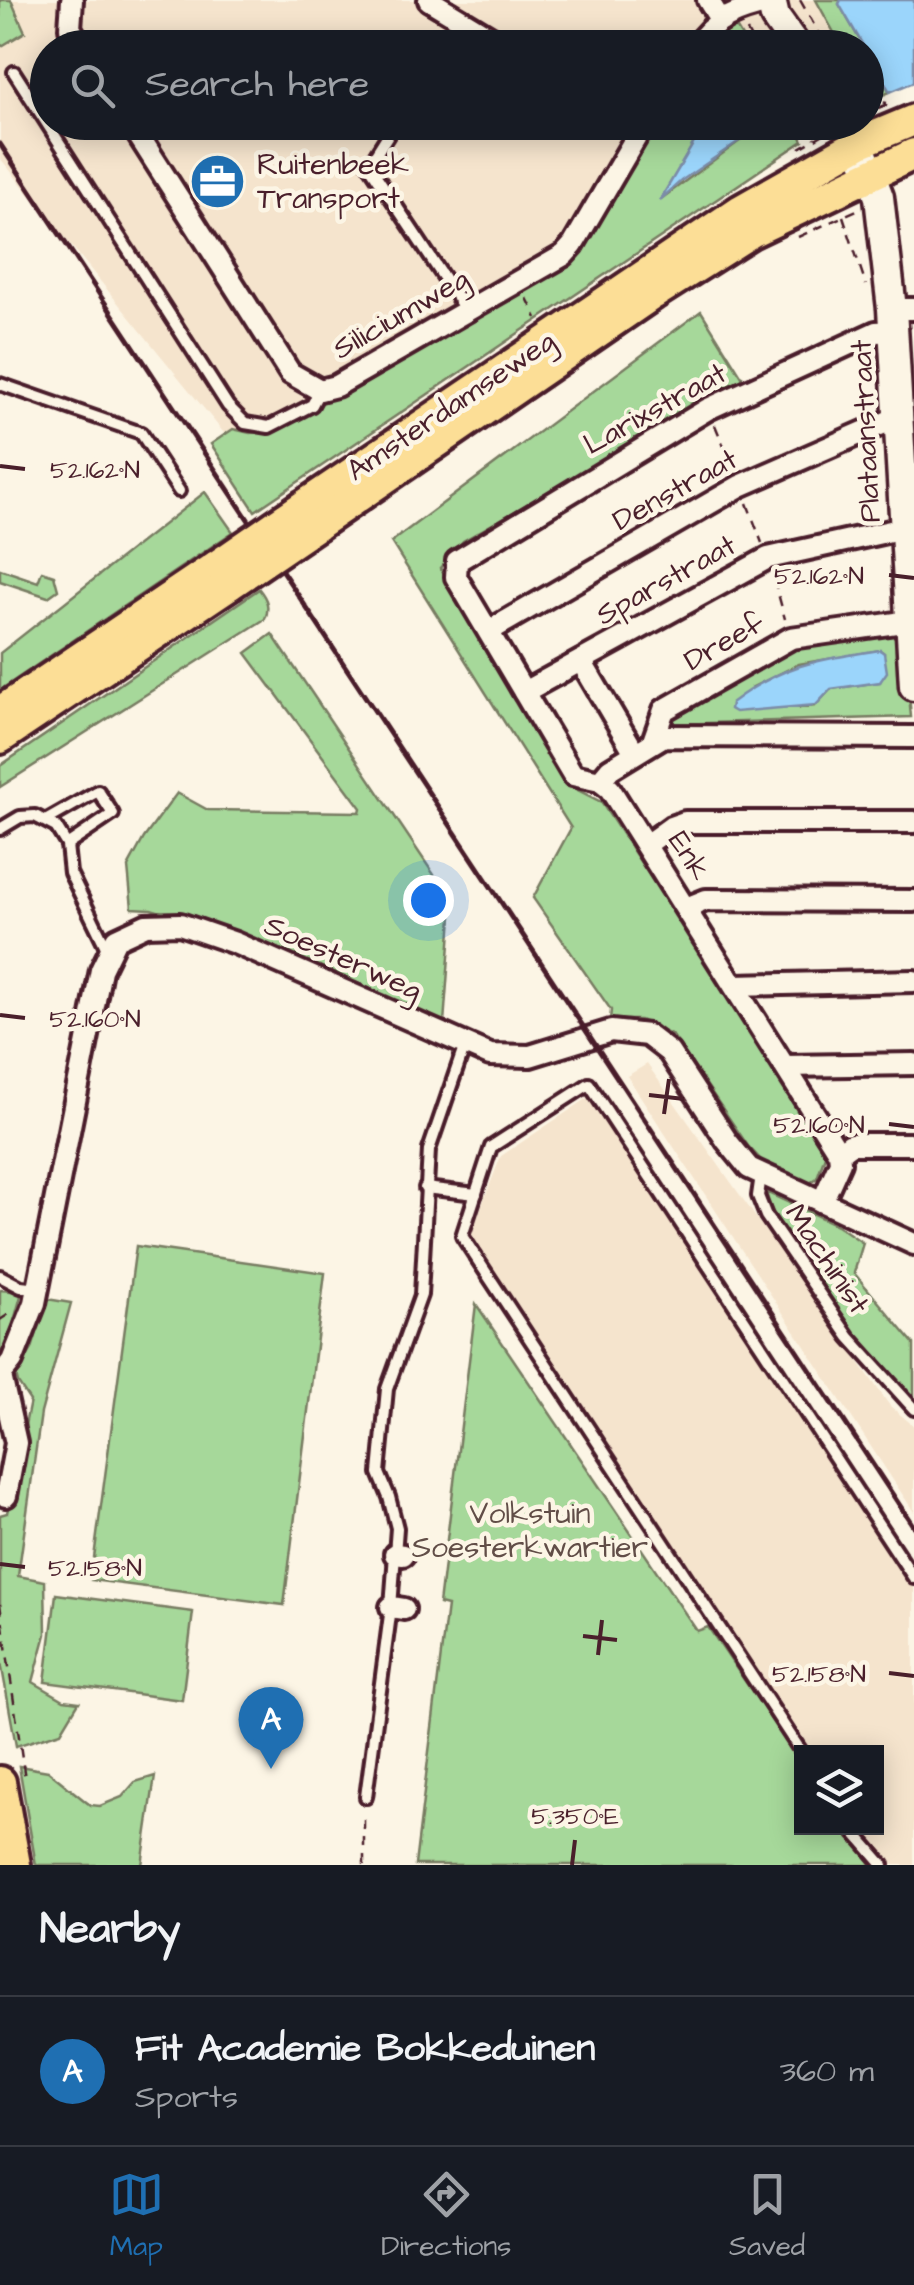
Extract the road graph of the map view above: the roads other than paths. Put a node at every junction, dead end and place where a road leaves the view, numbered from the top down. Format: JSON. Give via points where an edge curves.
{"nodes":[{"id":1,"x":72,"y":0,"type":"edge"},
{"id":2,"x":429,"y":0,"type":"edge"},
{"id":3,"x":708,"y":0,"type":"edge"},
{"id":4,"x":771,"y":1,"type":"edge"},
{"id":5,"x":461,"y":20,"type":"junction"},
{"id":6,"x":721,"y":20,"type":"junction"},
{"id":7,"x":71,"y":30,"type":"edge"},
{"id":8,"x":455,"y":30,"type":"edge"},
{"id":9,"x":478,"y":30,"type":"edge"},
{"id":10,"x":707,"y":30,"type":"edge"},
{"id":11,"x":784,"y":30,"type":"edge"},
{"id":12,"x":14,"y":72,"type":"dead end"},
{"id":13,"x":30,"y":97,"type":"edge"},
{"id":14,"x":58,"y":140,"type":"edge"},
{"id":15,"x":141,"y":140,"type":"edge"},
{"id":16,"x":385,"y":140,"type":"edge"},
{"id":17,"x":632,"y":140,"type":"edge"},
{"id":18,"x":844,"y":140,"type":"edge"},
{"id":19,"x":859,"y":140,"type":"edge"},
{"id":20,"x":914,"y":154,"type":"edge"},
{"id":21,"x":872,"y":174,"type":"junction"},
{"id":22,"x":466,"y":311,"type":"junction"},
{"id":23,"x":900,"y":316,"type":"edge"},
{"id":24,"x":0,"y":384,"type":"edge"},
{"id":25,"x":320,"y":390,"type":"junction"},
{"id":26,"x":898,"y":417,"type":"junction"},
{"id":27,"x":179,"y":490,"type":"dead end"},
{"id":28,"x":312,"y":514,"type":"junction"},
{"id":29,"x":904,"y":528,"type":"junction"},
{"id":30,"x":457,"y":561,"type":"joint"},
{"id":31,"x":224,"y":574,"type":"junction"},
{"id":32,"x":912,"y":629,"type":"edge"},
{"id":33,"x":489,"y":631,"type":"junction"},
{"id":34,"x":581,"y":661,"type":"junction"},
{"id":35,"x":914,"y":686,"type":"edge"},
{"id":36,"x":524,"y":692,"type":"junction"},
{"id":37,"x":0,"y":712,"type":"edge"},
{"id":38,"x":914,"y":736,"type":"edge"},
{"id":39,"x":0,"y":738,"type":"edge"},
{"id":40,"x":653,"y":741,"type":"junction"},
{"id":41,"x":635,"y":753,"type":"junction"},
{"id":42,"x":600,"y":780,"type":"junction"},
{"id":43,"x":47,"y":820,"type":"junction"},
{"id":44,"x":914,"y":822,"type":"edge"},
{"id":45,"x":0,"y":829,"type":"edge"},
{"id":46,"x":67,"y":845,"type":"junction"},
{"id":47,"x":646,"y":845,"type":"junction"},
{"id":48,"x":914,"y":900,"type":"edge"},
{"id":49,"x":686,"y":908,"type":"junction"},
{"id":50,"x":108,"y":951,"type":"junction"},
{"id":51,"x":914,"y":981,"type":"edge"},
{"id":52,"x":735,"y":985,"type":"junction"},
{"id":53,"x":465,"y":1046,"type":"junction"},
{"id":54,"x":914,"y":1064,"type":"edge"},
{"id":55,"x":786,"y":1066,"type":"junction"},
{"id":56,"x":914,"y":1144,"type":"edge"},
{"id":57,"x":839,"y":1152,"type":"junction"},
{"id":58,"x":761,"y":1174,"type":"junction"},
{"id":59,"x":425,"y":1188,"type":"junction"},
{"id":60,"x":476,"y":1194,"type":"junction"},
{"id":61,"x":822,"y":1202,"type":"junction"},
{"id":62,"x":914,"y":1244,"type":"edge"},
{"id":63,"x":0,"y":1276,"type":"edge"},
{"id":64,"x":37,"y":1290,"type":"junction"},
{"id":65,"x":0,"y":1376,"type":"edge"},
{"id":66,"x":914,"y":1409,"type":"edge"},
{"id":67,"x":6,"y":1496,"type":"dead end"},
{"id":68,"x":914,"y":1578,"type":"edge"},
{"id":69,"x":797,"y":1745,"type":"edge"},
{"id":70,"x":13,"y":1786,"type":"edge"},
{"id":71,"x":366,"y":1797,"type":"road end"},
{"id":72,"x":857,"y":1835,"type":"edge"},
{"id":73,"x":15,"y":1865,"type":"edge"},
{"id":74,"x":882,"y":1865,"type":"edge"}],
"edges":[{"from":1,"to":7,"type":"street"},
{"from":2,"to":5,"type":"street"},
{"from":3,"to":6,"type":"street"},
{"from":4,"to":6,"type":"street"},
{"from":4,"to":11,"type":"street"},
{"from":5,"to":8,"type":"lane"},
{"from":5,"to":9,"type":"street"},
{"from":6,"to":10,"type":"street"},
{"from":12,"to":13,"type":"lane"},
{"from":14,"to":25,"type":"lane","via":[[245,424],[269,427],[312,404]]},
{"from":15,"to":25,"type":"street","name":"Siliciumweg","via":[[290,373]]},
{"from":16,"to":22,"type":"lane","via":[[369,165]]},
{"from":17,"to":22,"type":"street","name":"Siliciumweg","via":[[574,245]]},
{"from":18,"to":28,"type":"main road","name":"Amsterdamseweg"},
{"from":19,"to":21,"type":"street","name":"Plataanstraat"},
{"from":20,"to":21,"type":"main road","name":"Amsterdamseweg"},
{"from":21,"to":23,"type":"street","name":"Plataanstraat"},
{"from":21,"to":28,"type":"main road","name":"Amsterdamseweg","via":[[750,232]]},
{"from":22,"to":25,"type":"street","name":"Siliciumweg"},
{"from":23,"to":26,"type":"street","name":"Plataanstraat"},
{"from":23,"to":30,"type":"street","name":"Larixstraat","via":[[708,410]]},
{"from":24,"to":27,"type":"lane","via":[[141,433]]},
{"from":26,"to":29,"type":"street","name":"Plataanstraat"},
{"from":26,"to":33,"type":"street","name":"Denstraat","via":[[740,486]]},
{"from":28,"to":31,"type":"main road","name":"Amsterdamseweg","bridge":true},
{"from":29,"to":32,"type":"street","name":"Plataanstraat"},
{"from":29,"to":34,"type":"street","name":"Sparstraat","via":[[768,558]]},
{"from":30,"to":33,"type":"street","name":"Enk","via":[[456,577]]},
{"from":31,"to":37,"type":"main road","name":"Amsterdamseweg"},
{"from":31,"to":39,"type":"main road","name":"Amsterdamseweg"},
{"from":32,"to":35,"type":"street","name":"Plataanstraat"},
{"from":32,"to":40,"type":"street","name":"Dreef","via":[[791,638],[664,710]]},
{"from":33,"to":36,"type":"street","name":"Enk"},
{"from":34,"to":36,"type":"street","name":"Sparstraat"},
{"from":34,"to":41,"type":"street"},
{"from":36,"to":42,"type":"street","name":"Enk","via":[[573,775]]},
{"from":38,"to":40,"type":"street","name":"Dreef"},
{"from":40,"to":41,"type":"street","name":"Dreef"},
{"from":41,"to":42,"type":"street","name":"Dreef"},
{"from":42,"to":47,"type":"street","name":"Enk"},
{"from":43,"to":45,"type":"lane","via":[[20,817]]},
{"from":43,"to":46,"type":"lane"},
{"from":43,"to":46,"type":"lane","via":[[98,790],[114,814]]},
{"from":44,"to":47,"type":"street","via":[[686,822]]},
{"from":46,"to":50,"type":"lane","via":[[70,873]]},
{"from":47,"to":49,"type":"street","name":"Enk"},
{"from":48,"to":49,"type":"street","via":[[706,900]]},
{"from":49,"to":52,"type":"street","name":"Enk"},
{"from":50,"to":53,"type":"street","name":"Soesterweg","via":[[134,929],[180,924]]},
{"from":50,"to":64,"type":"street"},
{"from":51,"to":52,"type":"street"},
{"from":52,"to":55,"type":"street","name":"Enk"},
{"from":53,"to":58,"type":"street","name":"Soesterweg","via":[[530,1056],[611,1031],[647,1035],[668,1052],[749,1168]]},
{"from":53,"to":59,"type":"lane","via":[[432,1135]]},
{"from":54,"to":55,"type":"street"},
{"from":55,"to":57,"type":"street","name":"Enk"},
{"from":56,"to":57,"type":"street","via":[[851,1144]]},
{"from":57,"to":61,"type":"street"},
{"from":58,"to":61,"type":"street","name":"Soesterweg"},
{"from":58,"to":66,"type":"lane","name":"Machinist","via":[[757,1187],[766,1216],[850,1337]]},
{"from":59,"to":60,"type":"lane"},
{"from":59,"to":71,"type":"lane","via":[[421,1294],[388,1389],[379,1473],[398,1528],[398,1608]]},
{"from":60,"to":68,"type":"lane","via":[[491,1147],[589,1084]]},
{"from":60,"to":69,"type":"lane","via":[[462,1236]]},
{"from":61,"to":62,"type":"street","name":"Soesterweg"},
{"from":63,"to":64,"type":"lane"},
{"from":64,"to":65,"type":"street","via":[[19,1346]]},
{"from":65,"to":67,"type":"street","via":[[16,1442]]},
{"from":70,"to":73,"type":"main road"},
{"from":72,"to":74,"type":"lane"}]}
